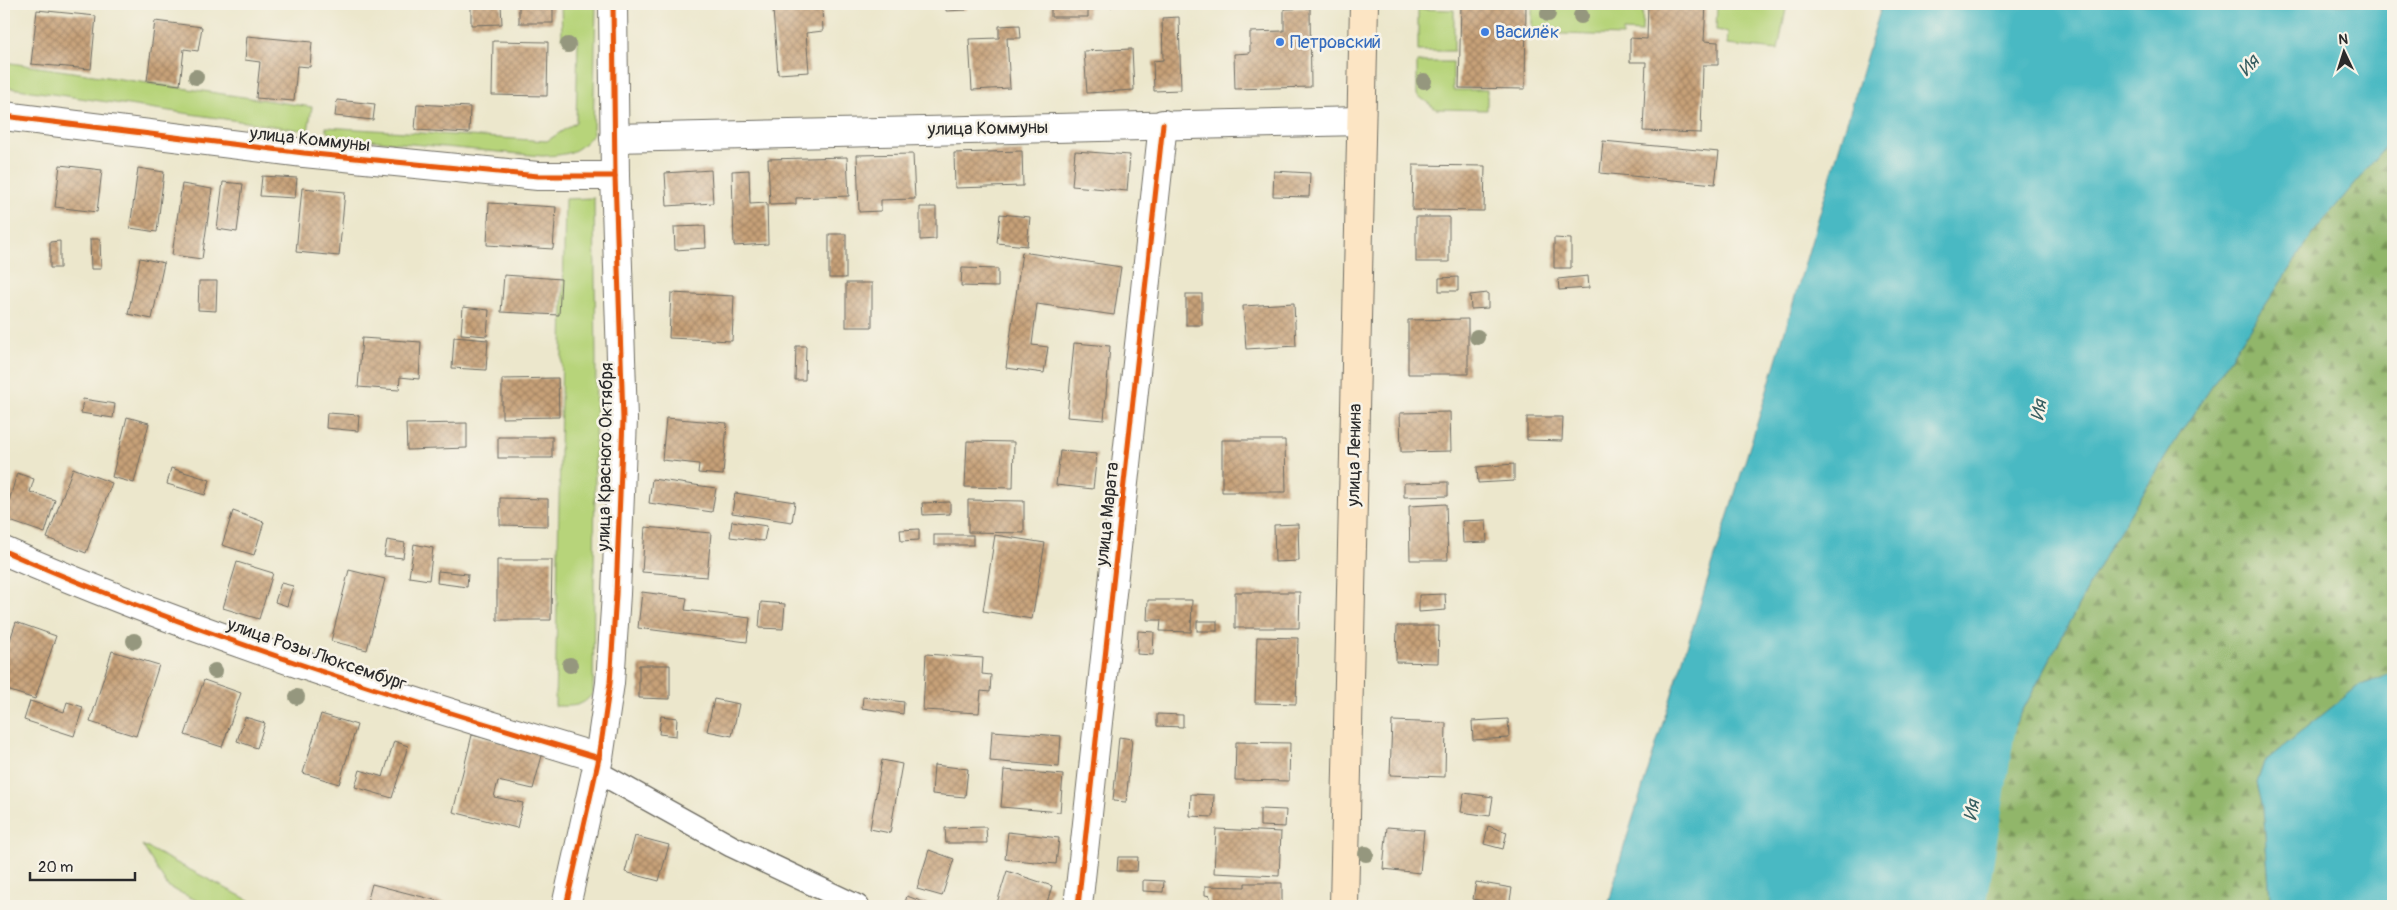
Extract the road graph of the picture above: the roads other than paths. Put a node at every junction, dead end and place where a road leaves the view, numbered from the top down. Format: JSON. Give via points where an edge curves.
{"nodes":[{"id":1,"x":613,"y":4,"type":"edge"},
{"id":2,"x":1364,"y":4,"type":"edge"},
{"id":3,"x":4,"y":116,"type":"edge"},
{"id":4,"x":1361,"y":121,"type":"junction"},
{"id":5,"x":1163,"y":124,"type":"junction"},
{"id":6,"x":614,"y":138,"type":"junction"},
{"id":7,"x":615,"y":176,"type":"junction"},
{"id":8,"x":4,"y":551,"type":"edge"},
{"id":9,"x":597,"y":765,"type":"junction"},
{"id":10,"x":566,"y":906,"type":"edge"},
{"id":11,"x":858,"y":906,"type":"edge"},
{"id":12,"x":1078,"y":906,"type":"edge"},
{"id":13,"x":1344,"y":906,"type":"edge"}],
"edges":[{"from":1,"to":6,"type":"street","name":"улица Красного Октября"},
{"from":2,"to":4,"type":"main road","name":"улица Ленина"},
{"from":3,"to":7,"type":"street","name":"улица Коммуны","via":[[519,174]]},
{"from":4,"to":5,"type":"street","name":"улица Коммуны"},
{"from":4,"to":13,"type":"main road","name":"улица Ленина"},
{"from":5,"to":6,"type":"street","name":"улица Коммуны"},
{"from":5,"to":12,"type":"street","name":"улица Марата"},
{"from":6,"to":7,"type":"street","name":"улица Красного Октября"},
{"from":7,"to":9,"type":"street","name":"улица Красного Октября","via":[[623,419],[610,683]]},
{"from":8,"to":9,"type":"street","name":"улица Розы Люксембург","via":[[92,590]]},
{"from":9,"to":10,"type":"street","name":"улица Красного Октября"},
{"from":9,"to":11,"type":"lane","via":[[731,846]]}]}
